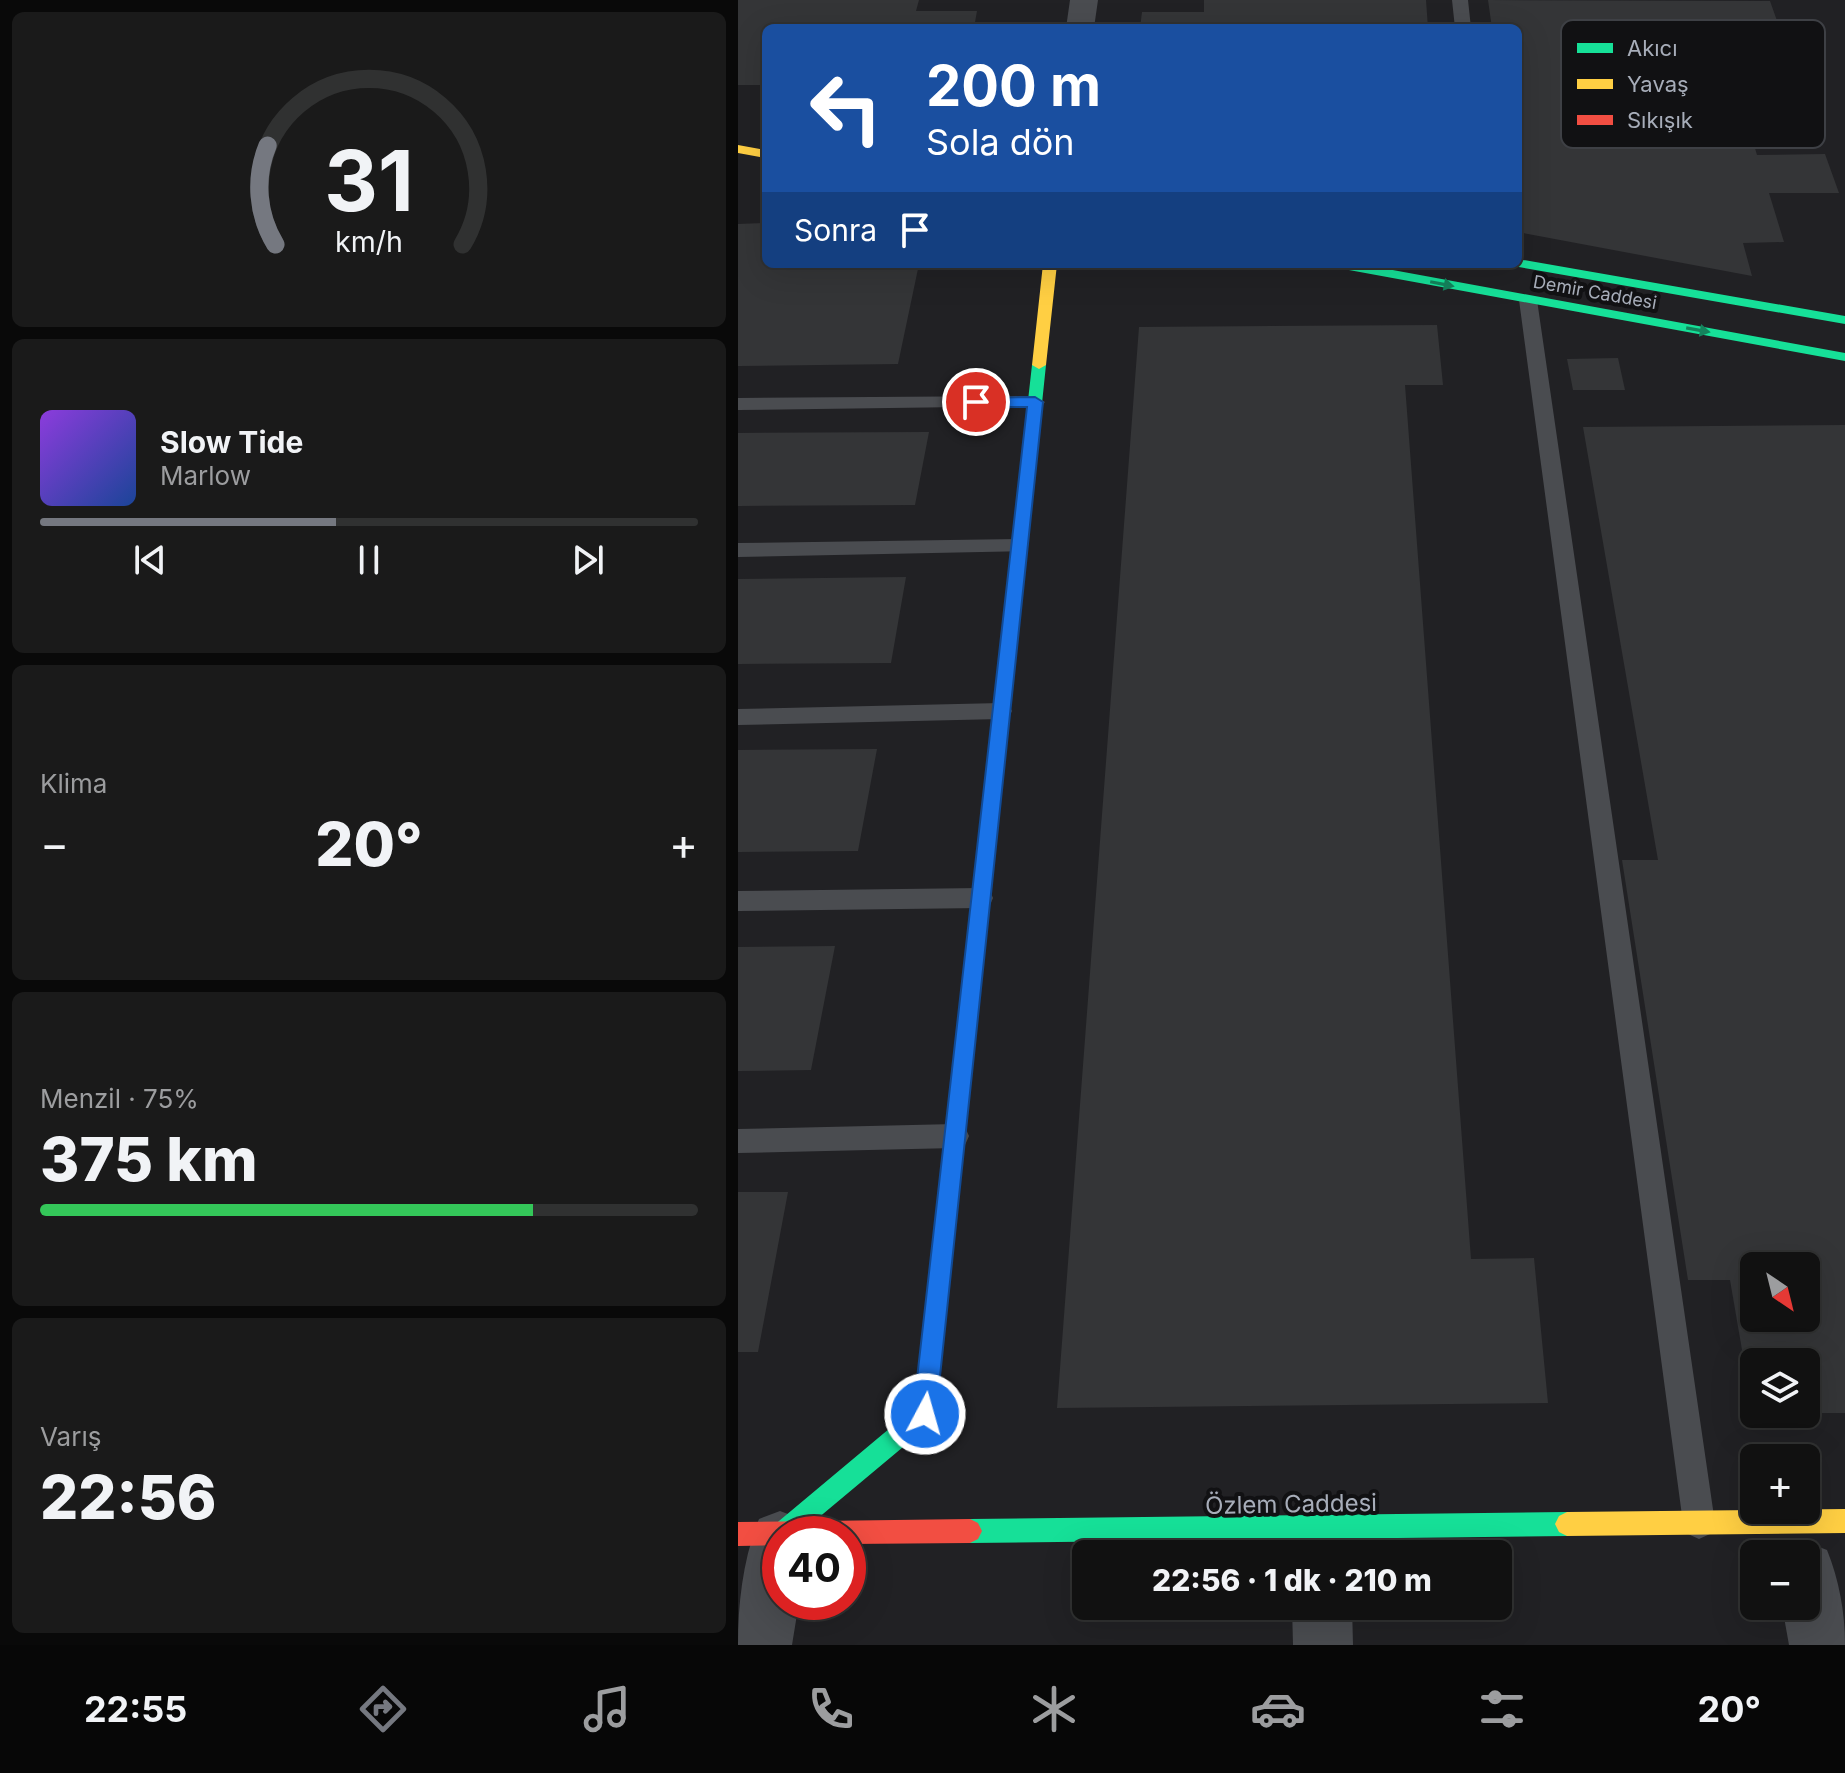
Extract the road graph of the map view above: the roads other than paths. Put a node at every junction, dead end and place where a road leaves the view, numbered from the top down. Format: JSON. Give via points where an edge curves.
{"nodes":[{"id":1,"x":1084,"y":0,"type":"edge"},
{"id":2,"x":1460,"y":0,"type":"edge"},
{"id":3,"x":1081,"y":24,"type":"edge"},
{"id":4,"x":1463,"y":24,"type":"edge"},
{"id":5,"x":738,"y":149,"type":"edge"},
{"id":6,"x":762,"y":153,"type":"edge"},
{"id":7,"x":1522,"y":264,"type":"edge"},
{"id":8,"x":1050,"y":268,"type":"edge"},
{"id":9,"x":1359,"y":268,"type":"edge"},
{"id":10,"x":1528,"y":300,"type":"junction"},
{"id":11,"x":1845,"y":320,"type":"edge"},
{"id":12,"x":1845,"y":357,"type":"edge"},
{"id":13,"x":1035,"y":402,"type":"junction"},
{"id":14,"x":738,"y":404,"type":"edge"},
{"id":15,"x":1018,"y":546,"type":"junction"},
{"id":16,"x":738,"y":550,"type":"edge"},
{"id":17,"x":1001,"y":711,"type":"junction"},
{"id":18,"x":738,"y":717,"type":"edge"},
{"id":19,"x":981,"y":898,"type":"junction"},
{"id":20,"x":738,"y":901,"type":"edge"},
{"id":21,"x":955,"y":1136,"type":"junction"},
{"id":22,"x":738,"y":1141,"type":"edge"},
{"id":23,"x":805,"y":1516,"type":"edge"},
{"id":24,"x":1699,"y":1523,"type":"junction"},
{"id":25,"x":738,"y":1534,"type":"edge"},
{"id":26,"x":762,"y":1535,"type":"edge"},
{"id":27,"x":866,"y":1537,"type":"edge"},
{"id":28,"x":1214,"y":1540,"type":"edge"},
{"id":29,"x":1343,"y":1540,"type":"edge"},
{"id":30,"x":1801,"y":1540,"type":"edge"},
{"id":31,"x":766,"y":1620,"type":"edge"},
{"id":32,"x":1322,"y":1620,"type":"edge"},
{"id":33,"x":1818,"y":1620,"type":"edge"},
{"id":34,"x":762,"y":1645,"type":"edge"},
{"id":35,"x":1323,"y":1645,"type":"edge"},
{"id":36,"x":1819,"y":1645,"type":"edge"}],
"edges":[{"from":1,"to":3,"type":"street"},
{"from":2,"to":4,"type":"lane"},
{"from":5,"to":6,"type":"street"},
{"from":7,"to":11,"type":"street","name":"Demir Caddesi"},
{"from":8,"to":13,"type":"street"},
{"from":9,"to":10,"type":"street","name":"Demir Caddesi","one_way":true},
{"from":10,"to":12,"type":"street","name":"Demir Caddesi","one_way":true},
{"from":10,"to":24,"type":"lane"},
{"from":13,"to":14,"type":"lane"},
{"from":13,"to":15,"type":"street"},
{"from":15,"to":16,"type":"lane"},
{"from":15,"to":17,"type":"street"},
{"from":17,"to":18,"type":"lane"},
{"from":17,"to":19,"type":"street"},
{"from":19,"to":20,"type":"lane"},
{"from":19,"to":21,"type":"street"},
{"from":21,"to":22,"type":"lane"},
{"from":21,"to":23,"type":"street","via":[[925,1414]]},
{"from":24,"to":29,"type":"street","name":"Özlem Caddesi"},
{"from":24,"to":30,"type":"street","name":"Özlem Caddesi"},
{"from":25,"to":26,"type":"street","name":"Özlem Caddesi"},
{"from":27,"to":28,"type":"street","name":"Özlem Caddesi"},
{"from":31,"to":34,"type":"street"},
{"from":32,"to":35,"type":"street"},
{"from":33,"to":36,"type":"street"}]}
